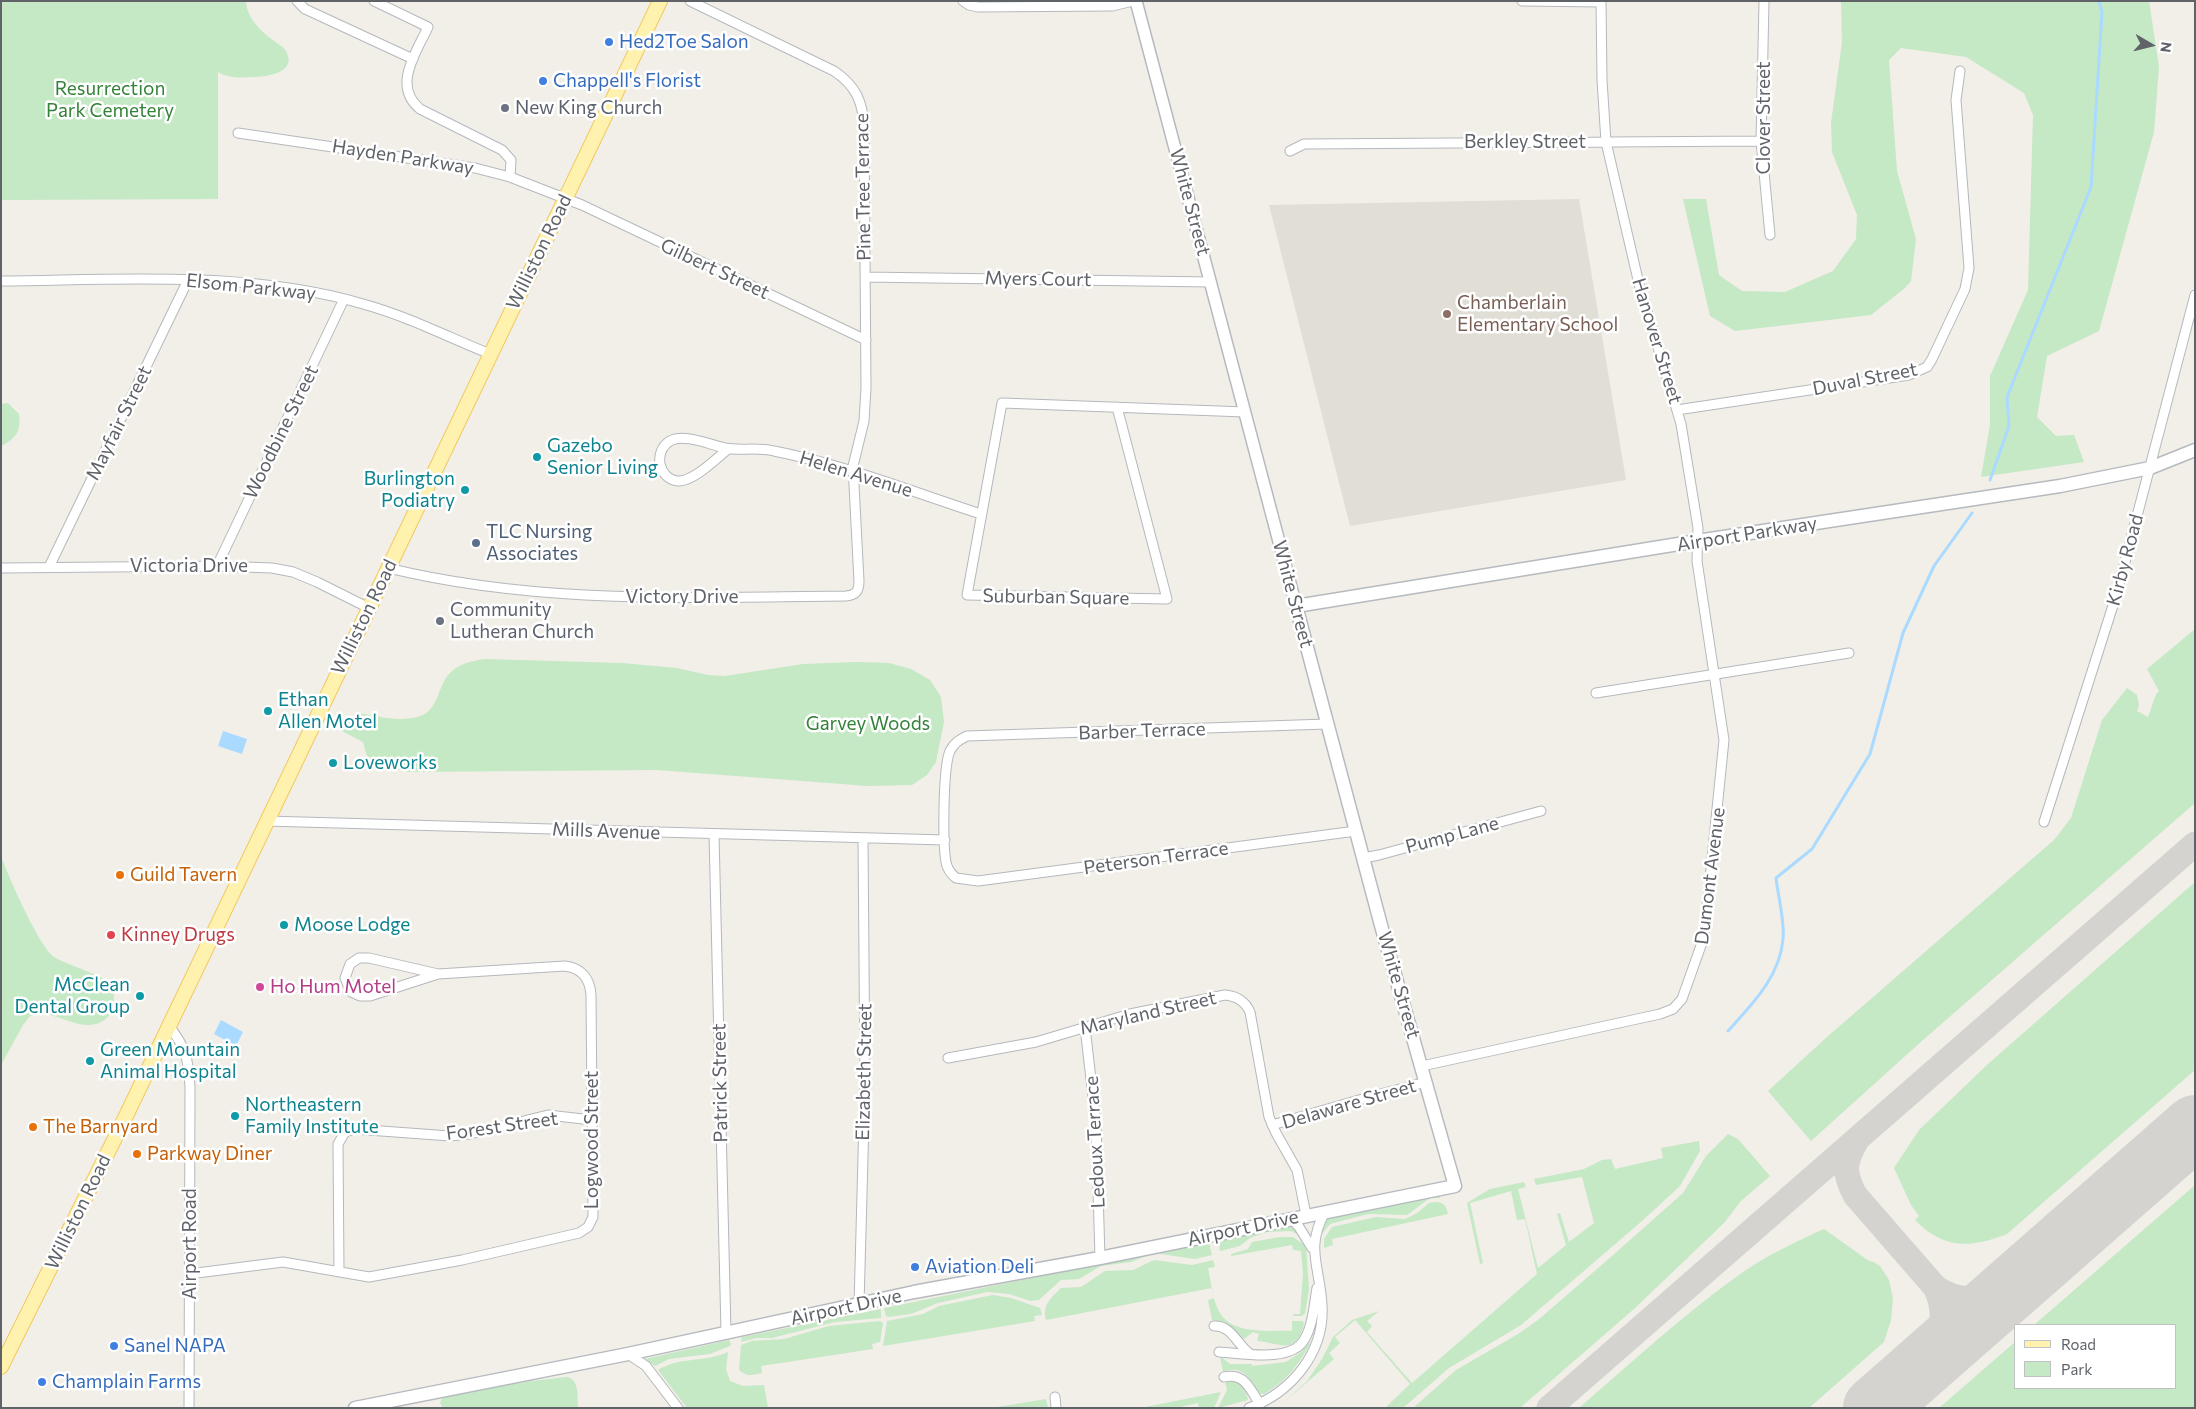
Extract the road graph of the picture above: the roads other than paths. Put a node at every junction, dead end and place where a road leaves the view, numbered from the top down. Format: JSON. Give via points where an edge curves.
{"nodes":[{"id":1,"x":297,"y":1,"type":"edge"},
{"id":2,"x":374,"y":1,"type":"edge"},
{"id":3,"x":660,"y":1,"type":"edge"},
{"id":4,"x":690,"y":1,"type":"edge"},
{"id":5,"x":963,"y":1,"type":"edge"},
{"id":6,"x":1135,"y":1,"type":"edge"},
{"id":7,"x":1522,"y":1,"type":"edge"},
{"id":8,"x":1764,"y":1,"type":"edge"},
{"id":9,"x":1601,"y":2,"type":"edge"},
{"id":10,"x":413,"y":59,"type":"junction"},
{"id":11,"x":1960,"y":71,"type":"dead end"},
{"id":12,"x":238,"y":133,"type":"dead end"},
{"id":13,"x":1761,"y":141,"type":"junction"},
{"id":14,"x":1606,"y":142,"type":"junction"},
{"id":15,"x":1290,"y":151,"type":"dead end"},
{"id":16,"x":510,"y":177,"type":"junction"},
{"id":17,"x":564,"y":198,"type":"junction"},
{"id":18,"x":1770,"y":235,"type":"dead end"},
{"id":19,"x":865,"y":276,"type":"junction"},
{"id":20,"x":188,"y":280,"type":"junction"},
{"id":21,"x":2,"y":282,"type":"edge"},
{"id":22,"x":1211,"y":282,"type":"junction"},
{"id":23,"x":2195,"y":295,"type":"edge"},
{"id":24,"x":344,"y":299,"type":"junction"},
{"id":25,"x":866,"y":340,"type":"junction"},
{"id":26,"x":490,"y":354,"type":"junction"},
{"id":27,"x":1117,"y":407,"type":"junction"},
{"id":28,"x":1678,"y":410,"type":"junction"},
{"id":29,"x":1245,"y":412,"type":"junction"},
{"id":30,"x":728,"y":449,"type":"junction"},
{"id":31,"x":2195,"y":450,"type":"edge"},
{"id":32,"x":2150,"y":468,"type":"junction"},
{"id":33,"x":853,"y":472,"type":"junction"},
{"id":34,"x":981,"y":514,"type":"junction"},
{"id":35,"x":1697,"y":541,"type":"junction"},
{"id":36,"x":217,"y":566,"type":"junction"},
{"id":37,"x":49,"y":567,"type":"junction"},
{"id":38,"x":1,"y":568,"type":"edge"},
{"id":39,"x":388,"y":568,"type":"junction"},
{"id":40,"x":1296,"y":606,"type":"junction"},
{"id":41,"x":369,"y":608,"type":"junction"},
{"id":42,"x":1849,"y":653,"type":"dead end"},
{"id":43,"x":1714,"y":673,"type":"junction"},
{"id":44,"x":1596,"y":693,"type":"dead end"},
{"id":45,"x":1327,"y":724,"type":"junction"},
{"id":46,"x":1541,"y":811,"type":"dead end"},
{"id":47,"x":266,"y":821,"type":"junction"},
{"id":48,"x":2044,"y":822,"type":"dead end"},
{"id":49,"x":1356,"y":831,"type":"junction"},
{"id":50,"x":714,"y":834,"type":"junction"},
{"id":51,"x":864,"y":838,"type":"junction"},
{"id":52,"x":945,"y":840,"type":"junction"},
{"id":53,"x":1363,"y":858,"type":"junction"},
{"id":54,"x":438,"y":974,"type":"junction"},
{"id":55,"x":169,"y":1026,"type":"junction"},
{"id":56,"x":1086,"y":1027,"type":"junction"},
{"id":57,"x":948,"y":1058,"type":"dead end"},
{"id":58,"x":1422,"y":1066,"type":"junction"},
{"id":59,"x":1426,"y":1082,"type":"junction"},
{"id":60,"x":592,"y":1120,"type":"junction"},
{"id":61,"x":1272,"y":1125,"type":"junction"},
{"id":62,"x":1455,"y":1186,"type":"joint"},
{"id":63,"x":1324,"y":1212,"type":"junction"},
{"id":64,"x":1306,"y":1215,"type":"junction"},
{"id":65,"x":1291,"y":1218,"type":"junction"},
{"id":66,"x":1314,"y":1256,"type":"junction"},
{"id":67,"x":1100,"y":1258,"type":"junction"},
{"id":68,"x":339,"y":1272,"type":"junction"},
{"id":69,"x":189,"y":1274,"type":"junction"},
{"id":70,"x":1319,"y":1280,"type":"junction"},
{"id":71,"x":860,"y":1305,"type":"junction"},
{"id":72,"x":1214,"y":1326,"type":"dead end"},
{"id":73,"x":726,"y":1332,"type":"junction"},
{"id":74,"x":1219,"y":1352,"type":"dead end"},
{"id":75,"x":1250,"y":1353,"type":"junction"},
{"id":76,"x":628,"y":1354,"type":"junction"},
{"id":77,"x":1,"y":1367,"type":"edge"},
{"id":78,"x":1224,"y":1377,"type":"dead end"},
{"id":79,"x":1056,"y":1397,"type":"dead end"},
{"id":80,"x":1260,"y":1404,"type":"junction"},
{"id":81,"x":189,"y":1408,"type":"edge"},
{"id":82,"x":355,"y":1408,"type":"edge"},
{"id":83,"x":678,"y":1408,"type":"edge"},
{"id":84,"x":1056,"y":1408,"type":"edge"},
{"id":85,"x":1249,"y":1408,"type":"edge"}],
"edges":[{"from":1,"to":10,"type":"street","via":[[305,8]]},
{"from":2,"to":10,"type":"street","via":[[428,27]]},
{"from":3,"to":17,"type":"main road","name":"Williston Road"},
{"from":4,"to":19,"type":"street","name":"Pine Tree Terrace","via":[[834,71],[857,93],[864,117]]},
{"from":5,"to":6,"type":"street","via":[[978,7],[1112,6]]},
{"from":6,"to":22,"type":"street","name":"White Street"},
{"from":7,"to":9,"type":"street"},
{"from":8,"to":13,"type":"street","name":"Clover Street"},
{"from":9,"to":14,"type":"street","name":"Hanover Street"},
{"from":10,"to":16,"type":"street","via":[[406,82],[410,99],[420,109],[502,150],[511,160]]},
{"from":11,"to":28,"type":"street","name":"Duval Street","via":[[1956,100],[1969,254],[1968,280],[1927,367],[1909,375]]},
{"from":12,"to":16,"type":"street","name":"Hayden Parkway","via":[[475,168]]},
{"from":13,"to":14,"type":"street","name":"Berkley Street"},
{"from":13,"to":18,"type":"street","name":"Clover Street"},
{"from":14,"to":15,"type":"street","name":"Berkley Street","via":[[1304,144]]},
{"from":14,"to":28,"type":"street","name":"Hanover Street","via":[[1639,284]]},
{"from":16,"to":17,"type":"street","name":"Hayden Parkway"},
{"from":17,"to":25,"type":"street","name":"Gilbert Street"},
{"from":17,"to":26,"type":"main road","name":"Williston Road"},
{"from":19,"to":22,"type":"street","name":"Myers Court"},
{"from":19,"to":25,"type":"street","name":"Pine Tree Terrace"},
{"from":20,"to":21,"type":"street","name":"Elsom Parkway"},
{"from":20,"to":24,"type":"street","name":"Elsom Parkway","via":[[247,283]]},
{"from":20,"to":37,"type":"street","name":"Mayfair Street"},
{"from":22,"to":29,"type":"street","name":"White Street"},
{"from":23,"to":32,"type":"street","name":"Kirby Road"},
{"from":24,"to":26,"type":"street","name":"Elsom Parkway","via":[[380,309]]},
{"from":24,"to":36,"type":"street","name":"Woodbine Street"},
{"from":25,"to":33,"type":"street","name":"Pine Tree Terrace","via":[[865,413]]},
{"from":26,"to":39,"type":"main road","name":"Williston Road"},
{"from":27,"to":29,"type":"street","name":"Suburban Square"},
{"from":27,"to":34,"type":"street","name":"Suburban Square","via":[[1002,404]]},
{"from":27,"to":34,"type":"street","name":"Suburban Square","via":[[1167,599],[967,595]]},
{"from":28,"to":35,"type":"street","name":"Hanover Street","via":[[1698,528]]},
{"from":29,"to":40,"type":"street","name":"White Street"},
{"from":30,"to":30,"type":"street","name":"Helen Avenue","via":[[677,439],[665,445],[660,453],[660,463],[670,478],[683,481],[692,478]]},
{"from":30,"to":33,"type":"street","name":"Helen Avenue","via":[[765,449]]},
{"from":31,"to":32,"type":"main road","name":"Airport Parkway"},
{"from":32,"to":35,"type":"main road","name":"Airport Parkway","via":[[2060,486]]},
{"from":32,"to":48,"type":"street","name":"Kirby Road","via":[[2111,612]]},
{"from":33,"to":34,"type":"street","name":"Helen Avenue"},
{"from":33,"to":39,"type":"street","name":"Victory Drive","via":[[860,581],[858,590],[851,596],[551,594],[505,590]]},
{"from":35,"to":40,"type":"main road","name":"Airport Parkway"},
{"from":35,"to":43,"type":"street","name":"Dumont Avenue","via":[[1697,561]]},
{"from":36,"to":37,"type":"street","name":"Victoria Drive"},
{"from":36,"to":41,"type":"street","name":"Victoria Drive","via":[[293,572]]},
{"from":37,"to":38,"type":"street","name":"Victoria Drive"},
{"from":39,"to":41,"type":"main road","name":"Williston Road"},
{"from":40,"to":45,"type":"main road","name":"White Street"},
{"from":41,"to":47,"type":"main road","name":"Williston Road"},
{"from":42,"to":43,"type":"street"},
{"from":43,"to":44,"type":"street"},
{"from":43,"to":58,"type":"street","name":"Dumont Avenue","via":[[1724,740],[1708,918],[1700,953],[1678,1005],[1660,1014]]},
{"from":45,"to":49,"type":"main road","name":"White Street"},
{"from":45,"to":52,"type":"street","name":"Barber Terrace","via":[[977,735],[958,740],[949,753],[944,772]]},
{"from":46,"to":53,"type":"street","name":"Pump Lane"},
{"from":47,"to":50,"type":"street","name":"Mills Avenue"},
{"from":47,"to":55,"type":"main road","name":"Williston Road"},
{"from":49,"to":52,"type":"street","name":"Peterson Terrace","via":[[978,881],[956,878],[946,865]]},
{"from":49,"to":53,"type":"main road","name":"White Street"},
{"from":50,"to":51,"type":"street","name":"Mills Avenue"},
{"from":50,"to":73,"type":"street","name":"Patrick Street"},
{"from":51,"to":52,"type":"street","name":"Mills Avenue"},
{"from":51,"to":71,"type":"street","name":"Elizabeth Street","via":[[865,1083]]},
{"from":53,"to":58,"type":"main road","name":"White Street"},
{"from":54,"to":54,"type":"street","name":"Logwood Street","via":[[364,958],[350,964],[345,978],[351,992],[365,997]]},
{"from":54,"to":60,"type":"street","name":"Logwood Street","via":[[565,966],[576,968],[584,975],[591,990]]},
{"from":55,"to":69,"type":"street","name":"Airport Road","via":[[188,1058]]},
{"from":55,"to":77,"type":"main road","name":"Williston Road"},
{"from":56,"to":57,"type":"street","name":"Maryland Street","via":[[1036,1042]]},
{"from":56,"to":61,"type":"street","name":"Maryland Street","via":[[1130,1014],[1225,995],[1237,997],[1250,1012]]},
{"from":56,"to":67,"type":"street","name":"Ledoux Terrace","via":[[1096,1123]]},
{"from":58,"to":59,"type":"main road","name":"White Street"},
{"from":59,"to":61,"type":"street","name":"Delaware Street"},
{"from":59,"to":62,"type":"main road","name":"White Street"},
{"from":60,"to":68,"type":"street","name":"Logwood Street","via":[[593,1217],[586,1230],[379,1276],[361,1277]]},
{"from":60,"to":68,"type":"street","name":"Forest Street","via":[[548,1115],[450,1136],[354,1129],[345,1132],[338,1144]]},
{"from":61,"to":64,"type":"street","name":"Maryland Street","via":[[1297,1170]]},
{"from":62,"to":63,"type":"main road","name":"Airport Drive"},
{"from":63,"to":64,"type":"main road","name":"Airport Drive"},
{"from":63,"to":66,"type":"street","via":[[1316,1230]]},
{"from":64,"to":65,"type":"main road","name":"Airport Drive"},
{"from":65,"to":66,"type":"street","via":[[1310,1243]]},
{"from":65,"to":67,"type":"main road","name":"Airport Drive"},
{"from":66,"to":70,"type":"street"},
{"from":67,"to":71,"type":"main road","name":"Airport Drive"},
{"from":68,"to":69,"type":"street","name":"Logwood Street","via":[[283,1262]]},
{"from":69,"to":81,"type":"street","name":"Airport Road"},
{"from":70,"to":75,"type":"street","via":[[1309,1328],[1300,1346],[1283,1355]]},
{"from":70,"to":80,"type":"street","via":[[1321,1321],[1317,1342],[1308,1361],[1285,1387]]},
{"from":71,"to":73,"type":"main road","name":"Airport Drive"},
{"from":72,"to":75,"type":"street","via":[[1230,1331],[1241,1347]]},
{"from":73,"to":76,"type":"main road","name":"Airport Drive"},
{"from":74,"to":75,"type":"street"},
{"from":76,"to":82,"type":"main road","name":"Airport Drive"},
{"from":76,"to":83,"type":"street","via":[[646,1366]]},
{"from":78,"to":80,"type":"street","via":[[1238,1376],[1244,1380]]},
{"from":79,"to":84,"type":"street"},
{"from":80,"to":85,"type":"street"}]}
